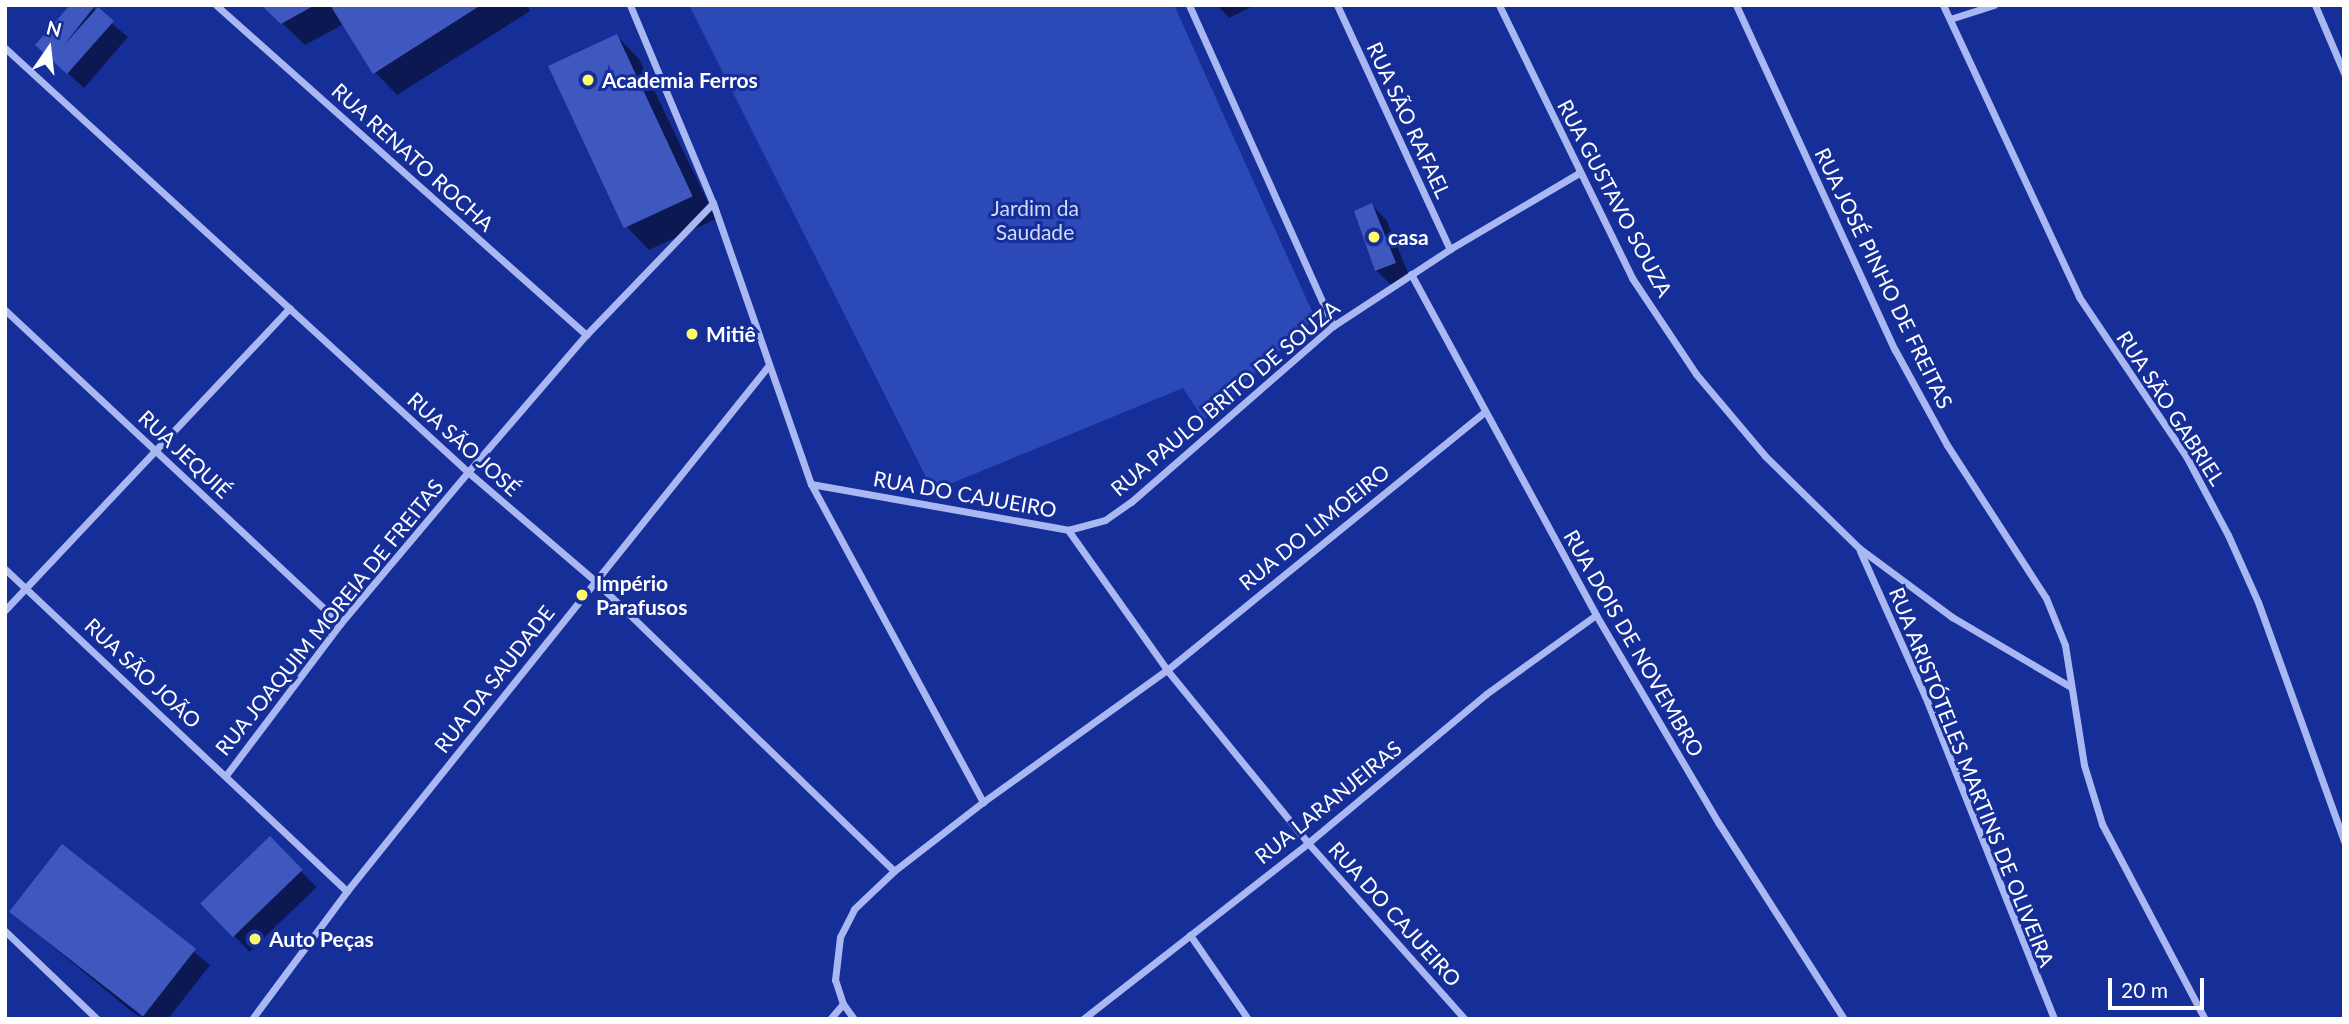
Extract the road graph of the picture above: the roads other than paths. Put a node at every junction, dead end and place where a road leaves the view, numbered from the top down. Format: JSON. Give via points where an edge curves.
{"nodes":[{"id":1,"x":216,"y":5,"type":"edge"},
{"id":2,"x":630,"y":5,"type":"edge"},
{"id":3,"x":1189,"y":5,"type":"edge"},
{"id":4,"x":1337,"y":5,"type":"edge"},
{"id":5,"x":1499,"y":5,"type":"edge"},
{"id":6,"x":1736,"y":5,"type":"edge"},
{"id":7,"x":1943,"y":5,"type":"edge"},
{"id":8,"x":1994,"y":5,"type":"edge"},
{"id":9,"x":2315,"y":5,"type":"edge"},
{"id":10,"x":1950,"y":19,"type":"junction"},
{"id":11,"x":5,"y":48,"type":"edge"},
{"id":12,"x":2344,"y":72,"type":"edge"},
{"id":13,"x":1579,"y":173,"type":"junction"},
{"id":14,"x":713,"y":203,"type":"junction"},
{"id":15,"x":1450,"y":249,"type":"junction"},
{"id":16,"x":1411,"y":274,"type":"junction"},
{"id":17,"x":290,"y":309,"type":"junction"},
{"id":18,"x":5,"y":310,"type":"edge"},
{"id":19,"x":1333,"y":326,"type":"junction"},
{"id":20,"x":586,"y":335,"type":"junction"},
{"id":21,"x":769,"y":365,"type":"junction"},
{"id":22,"x":1484,"y":412,"type":"junction"},
{"id":23,"x":154,"y":449,"type":"junction"},
{"id":24,"x":468,"y":472,"type":"junction"},
{"id":25,"x":811,"y":484,"type":"junction"},
{"id":26,"x":1068,"y":530,"type":"junction"},
{"id":27,"x":1859,"y":548,"type":"junction"},
{"id":28,"x":5,"y":569,"type":"edge"},
{"id":29,"x":594,"y":580,"type":"junction"},
{"id":30,"x":26,"y":588,"type":"junction"},
{"id":31,"x":5,"y":610,"type":"edge"},
{"id":32,"x":1596,"y":615,"type":"junction"},
{"id":33,"x":340,"y":624,"type":"junction"},
{"id":34,"x":1167,"y":670,"type":"junction"},
{"id":35,"x":2071,"y":687,"type":"junction"},
{"id":36,"x":227,"y":774,"type":"junction"},
{"id":37,"x":983,"y":802,"type":"junction"},
{"id":38,"x":2344,"y":841,"type":"edge"},
{"id":39,"x":1308,"y":843,"type":"junction"},
{"id":40,"x":894,"y":871,"type":"junction"},
{"id":41,"x":347,"y":891,"type":"junction"},
{"id":42,"x":5,"y":931,"type":"edge"},
{"id":43,"x":1190,"y":935,"type":"junction"},
{"id":44,"x":843,"y":1004,"type":"junction"},
{"id":45,"x":1246,"y":1015,"type":"edge"},
{"id":46,"x":97,"y":1019,"type":"edge"},
{"id":47,"x":252,"y":1019,"type":"edge"},
{"id":48,"x":830,"y":1019,"type":"edge"},
{"id":49,"x":854,"y":1019,"type":"edge"},
{"id":50,"x":1083,"y":1019,"type":"edge"},
{"id":51,"x":1236,"y":1019,"type":"edge"},
{"id":52,"x":1465,"y":1019,"type":"edge"},
{"id":53,"x":1844,"y":1019,"type":"edge"},
{"id":54,"x":2054,"y":1019,"type":"edge"},
{"id":55,"x":2205,"y":1019,"type":"edge"}],
"edges":[{"from":1,"to":20,"type":"street","name":"RUA RENATO ROCHA"},
{"from":2,"to":14,"type":"street"},
{"from":3,"to":19,"type":"street"},
{"from":4,"to":15,"type":"street","name":"RUA SÃO RAFAEL"},
{"from":5,"to":13,"type":"street","name":"RUA GUSTAVO SOUZA"},
{"from":6,"to":35,"type":"street","name":"RUA JOSÉ PINHO DE FREITAS","via":[[1895,350],[1947,445],[2046,598],[2065,645]]},
{"from":7,"to":10,"type":"street","name":"RUA SÃO GABRIEL"},
{"from":8,"to":10,"type":"street"},
{"from":9,"to":12,"type":"street"},
{"from":10,"to":38,"type":"street","name":"RUA SÃO GABRIEL","via":[[2080,297],[2186,456],[2228,535],[2258,602]]},
{"from":11,"to":17,"type":"street","name":"RUA SÃO JOSÉ"},
{"from":13,"to":15,"type":"street","name":"RUA PAULO BRITO DE SOUZA"},
{"from":13,"to":27,"type":"street","name":"RUA GUSTAVO SOUZA","via":[[1632,278],[1696,374],[1765,456]]},
{"from":14,"to":20,"type":"street","name":"RUA JOAQUIM MOREIA DE FREITAS"},
{"from":14,"to":21,"type":"street"},
{"from":15,"to":16,"type":"street","name":"RUA PAULO BRITO DE SOUZA"},
{"from":16,"to":19,"type":"street","name":"RUA PAULO BRITO DE SOUZA"},
{"from":16,"to":22,"type":"street","name":"RUA DOIS DE NOVEMBRO"},
{"from":17,"to":23,"type":"street"},
{"from":17,"to":24,"type":"street","name":"RUA SÃO JOSÉ"},
{"from":18,"to":23,"type":"street","name":"RUA JEQUIÉ"},
{"from":19,"to":26,"type":"street","name":"RUA PAULO BRITO DE SOUZA","via":[[1131,502],[1105,520]]},
{"from":20,"to":24,"type":"street","name":"RUA JOAQUIM MOREIA DE FREITAS"},
{"from":21,"to":25,"type":"street"},
{"from":21,"to":29,"type":"street","name":"RUA DA SAUDADE"},
{"from":22,"to":32,"type":"street","name":"RUA DOIS DE NOVEMBRO"},
{"from":22,"to":34,"type":"street","name":"RUA DO LIMOEIRO"},
{"from":23,"to":30,"type":"street"},
{"from":23,"to":33,"type":"street","name":"RUA JEQUIÉ"},
{"from":24,"to":29,"type":"street","name":"RUA SÃO JOSÉ"},
{"from":24,"to":33,"type":"street","name":"RUA JOAQUIM MOREIA DE FREITAS"},
{"from":25,"to":26,"type":"street","name":"RUA DO CAJUEIRO"},
{"from":25,"to":37,"type":"street"},
{"from":26,"to":34,"type":"street","name":"RUA DO CAJUEIRO"},
{"from":27,"to":35,"type":"street","name":"RUA GUSTAVO SOUZA","via":[[1952,617]]},
{"from":27,"to":54,"type":"street","name":"RUA ARISTÓTELES MARTINS DE OLIVEIRA","via":[[1925,696]]},
{"from":28,"to":30,"type":"street","name":"RUA SÃO JOÃO"},
{"from":29,"to":40,"type":"street","name":"RUA SÃO JOSÉ"},
{"from":29,"to":41,"type":"street","name":"RUA DA SAUDADE"},
{"from":30,"to":31,"type":"street"},
{"from":30,"to":36,"type":"street","name":"RUA SÃO JOÃO"},
{"from":32,"to":39,"type":"street","name":"RUA LARANJEIRAS","via":[[1486,694]]},
{"from":32,"to":53,"type":"street","name":"RUA DOIS DE NOVEMBRO","via":[[1718,822]]},
{"from":33,"to":36,"type":"street","name":"RUA JOAQUIM MOREIA DE FREITAS"},
{"from":34,"to":37,"type":"street"},
{"from":34,"to":39,"type":"street","name":"RUA DO CAJUEIRO"},
{"from":35,"to":55,"type":"street","name":"RUA JOSÉ PINHO DE FREITAS","via":[[2084,765],[2102,824]]},
{"from":36,"to":41,"type":"street","name":"RUA SÃO JOÃO"},
{"from":37,"to":40,"type":"street"},
{"from":39,"to":43,"type":"street","name":"RUA LARANJEIRAS"},
{"from":39,"to":52,"type":"street","name":"RUA DO CAJUEIRO"},
{"from":40,"to":44,"type":"street","via":[[854,909],[840,937],[835,980]]},
{"from":41,"to":47,"type":"street","name":"RUA DA SAUDADE"},
{"from":42,"to":46,"type":"street"},
{"from":43,"to":45,"type":"street"},
{"from":43,"to":50,"type":"street","name":"RUA LARANJEIRAS"},
{"from":44,"to":48,"type":"street"},
{"from":44,"to":49,"type":"street"},
{"from":45,"to":51,"type":"street"}]}
